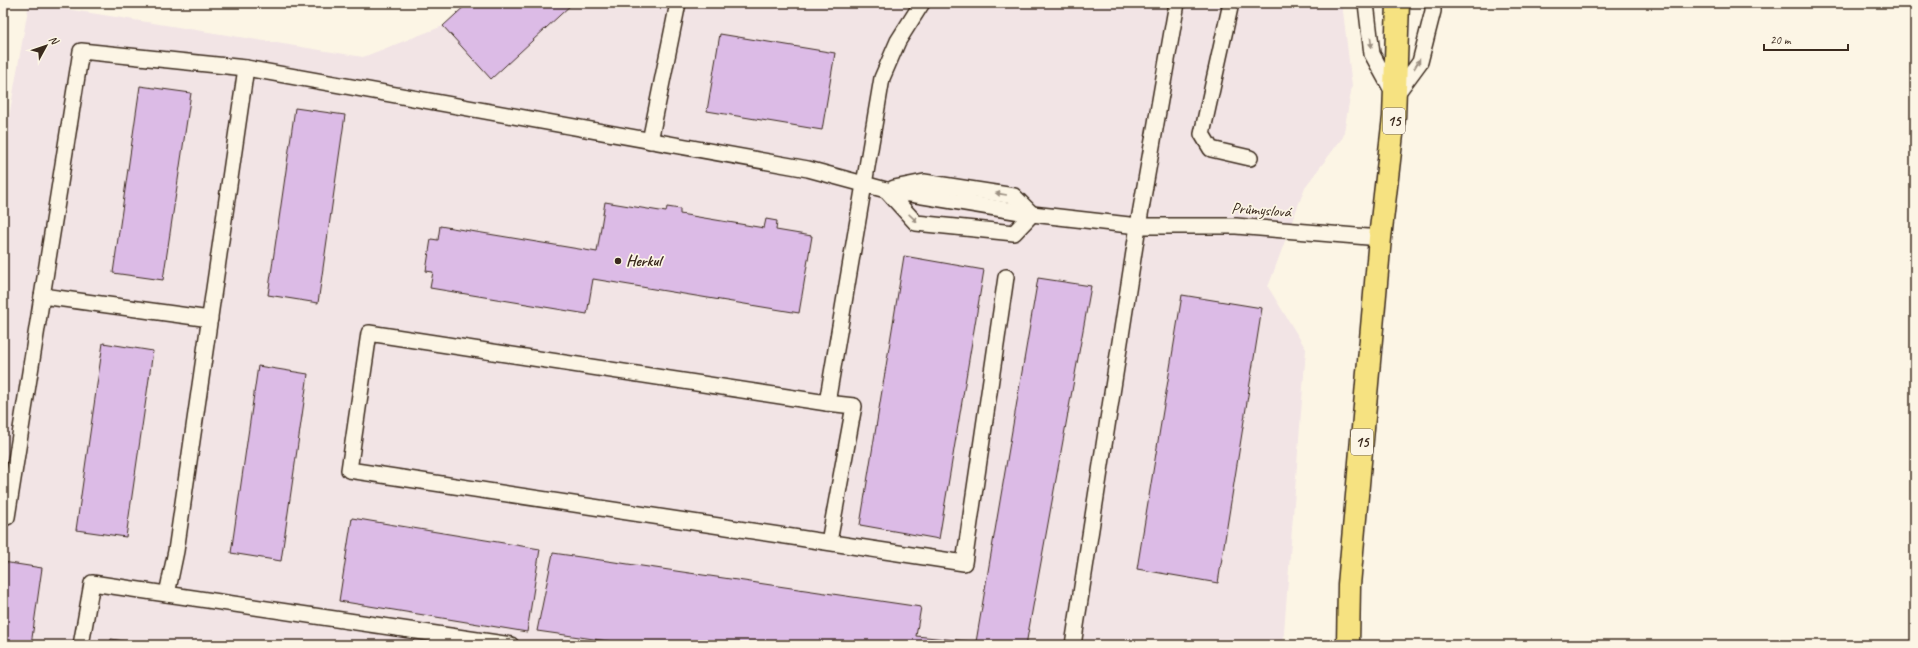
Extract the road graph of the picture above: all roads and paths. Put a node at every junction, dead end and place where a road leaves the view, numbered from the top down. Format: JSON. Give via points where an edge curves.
{"nodes":[{"id":1,"x":678,"y":3,"type":"edge"},
{"id":2,"x":922,"y":3,"type":"edge"},
{"id":3,"x":1177,"y":3,"type":"edge"},
{"id":4,"x":1231,"y":3,"type":"edge"},
{"id":5,"x":1366,"y":3,"type":"edge"},
{"id":6,"x":1398,"y":3,"type":"edge"},
{"id":7,"x":1433,"y":3,"type":"edge"},
{"id":8,"x":246,"y":68,"type":"junction"},
{"id":9,"x":1395,"y":96,"type":"junction"},
{"id":10,"x":650,"y":141,"type":"junction"},
{"id":11,"x":1250,"y":158,"type":"dead end"},
{"id":12,"x":864,"y":184,"type":"junction"},
{"id":13,"x":886,"y":190,"type":"junction"},
{"id":14,"x":1032,"y":214,"type":"junction"},
{"id":15,"x":1138,"y":226,"type":"junction"},
{"id":16,"x":1380,"y":238,"type":"junction"},
{"id":17,"x":1006,"y":277,"type":"dead end"},
{"id":18,"x":42,"y":296,"type":"junction"},
{"id":19,"x":210,"y":319,"type":"junction"},
{"id":20,"x":827,"y":402,"type":"junction"},
{"id":21,"x":7,"y":517,"type":"dead end"},
{"id":22,"x":828,"y":542,"type":"junction"},
{"id":23,"x":167,"y":594,"type":"junction"},
{"id":24,"x":81,"y":645,"type":"edge"},
{"id":25,"x":510,"y":645,"type":"edge"},
{"id":26,"x":1073,"y":645,"type":"edge"},
{"id":27,"x":1348,"y":645,"type":"edge"}],
"edges":[{"from":1,"to":10,"type":"lane"},
{"from":2,"to":12,"type":"lane","via":[[898,41],[882,78]]},
{"from":3,"to":15,"type":"lane"},
{"from":4,"to":11,"type":"lane","via":[[1202,134],[1211,149]]},
{"from":5,"to":9,"type":"lane","one_way":true,"via":[[1372,54]]},
{"from":6,"to":9,"type":"main road","number":"15"},
{"from":9,"to":7,"type":"lane","one_way":true,"via":[[1420,62]]},
{"from":8,"to":10,"type":"lane","name":"Průmyslová"},
{"from":8,"to":18,"type":"lane","name":"Průmyslová","via":[[81,51]]},
{"from":8,"to":19,"type":"lane"},
{"from":9,"to":16,"type":"main road","number":"15"},
{"from":10,"to":12,"type":"lane","name":"Průmyslová","via":[[808,169]]},
{"from":12,"to":13,"type":"lane","name":"Průmyslová"},
{"from":12,"to":20,"type":"lane"},
{"from":13,"to":14,"type":"lane","name":"Průmyslová"},
{"from":13,"to":14,"type":"lane","one_way":true,"via":[[916,223],[1014,233]]},
{"from":14,"to":15,"type":"lane","name":"Průmyslová"},
{"from":15,"to":16,"type":"lane","name":"Průmyslová","via":[[1236,226]]},
{"from":15,"to":26,"type":"lane"},
{"from":16,"to":27,"type":"main road","number":"15","via":[[1349,585]]},
{"from":17,"to":22,"type":"lane","via":[[964,563]]},
{"from":18,"to":19,"type":"lane"},
{"from":18,"to":21,"type":"lane"},
{"from":19,"to":23,"type":"lane","via":[[177,544]]},
{"from":20,"to":22,"type":"lane","via":[[854,406]]},
{"from":20,"to":22,"type":"lane","via":[[369,333],[349,470]]},
{"from":23,"to":24,"type":"lane","via":[[92,583]]},
{"from":23,"to":25,"type":"lane"}]}
